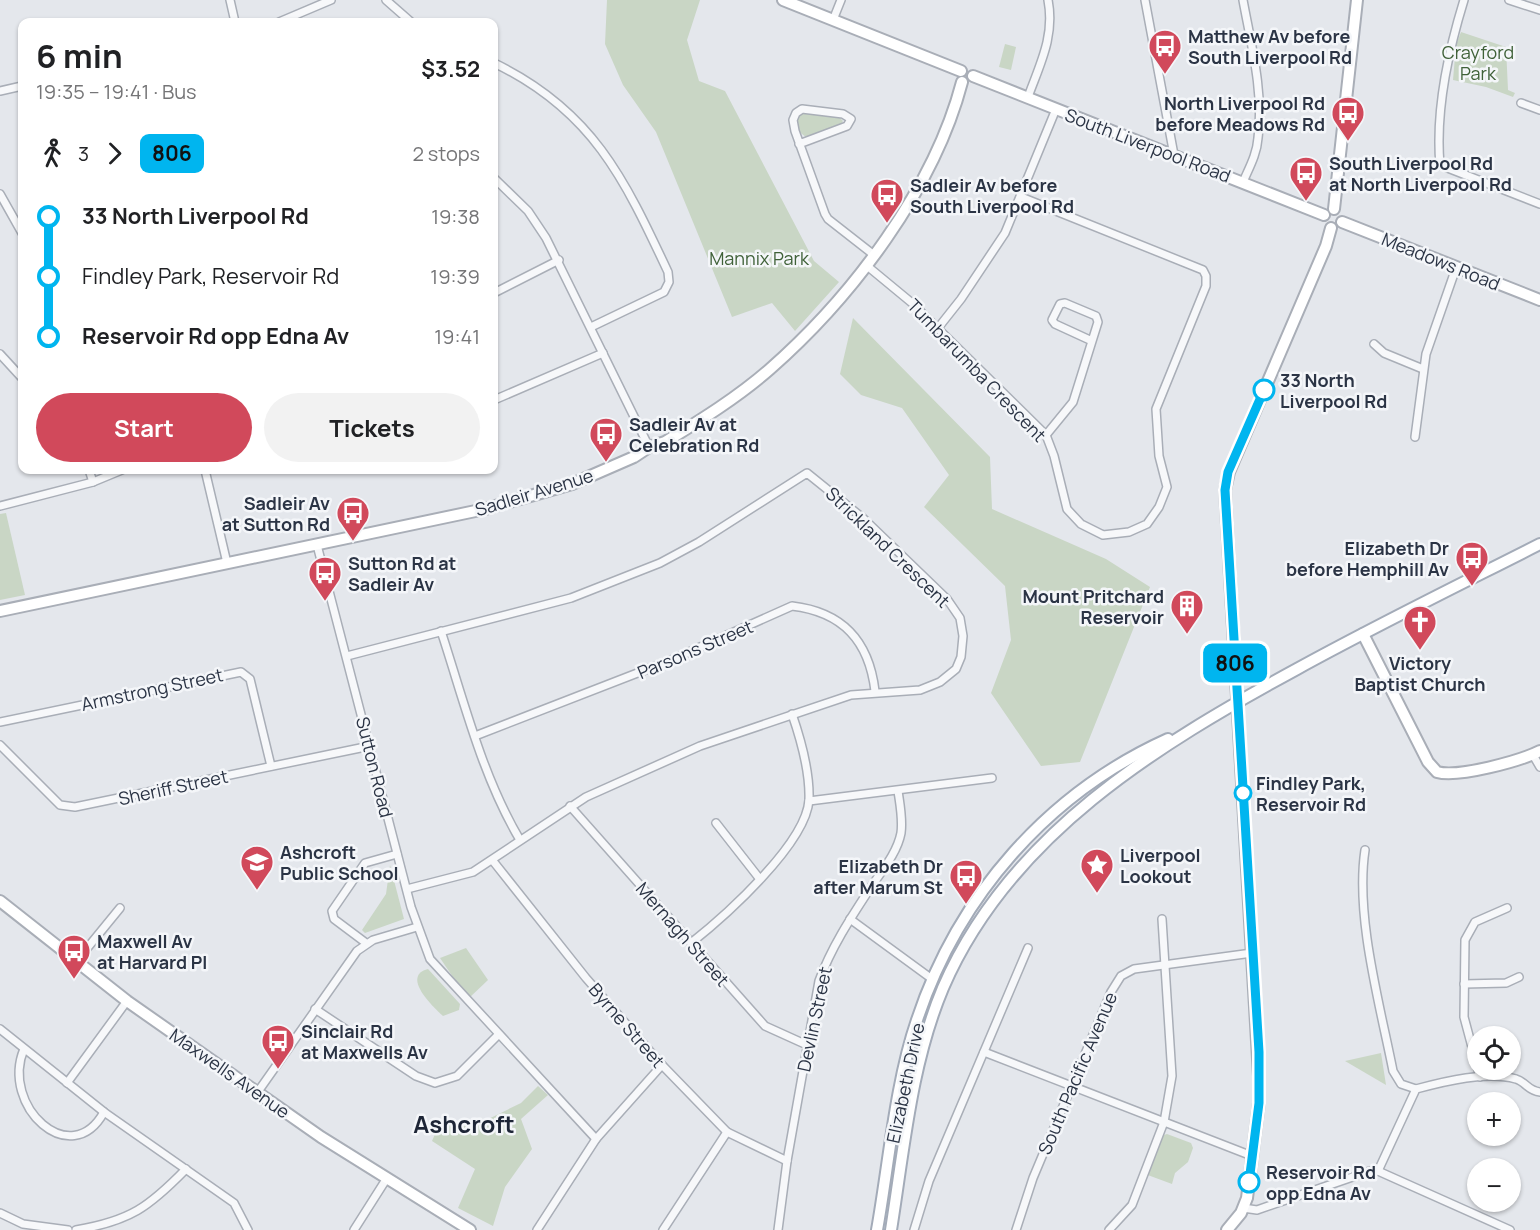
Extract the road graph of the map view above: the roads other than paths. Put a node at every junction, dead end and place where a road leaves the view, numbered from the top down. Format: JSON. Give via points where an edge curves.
{"nodes":[{"id":1,"x":230,"y":0,"type":"edge"},
{"id":2,"x":387,"y":0,"type":"edge"},
{"id":3,"x":783,"y":0,"type":"edge"},
{"id":4,"x":841,"y":0,"type":"edge"},
{"id":5,"x":1048,"y":0,"type":"edge"},
{"id":6,"x":1145,"y":0,"type":"edge"},
{"id":7,"x":1243,"y":0,"type":"edge"},
{"id":8,"x":1357,"y":0,"type":"edge"},
{"id":9,"x":1464,"y":0,"type":"edge"},
{"id":10,"x":1509,"y":0,"type":"edge"},
{"id":11,"x":328,"y":1,"type":"edge"},
{"id":12,"x":1540,"y":10,"type":"edge"},
{"id":13,"x":234,"y":18,"type":"edge"},
{"id":14,"x":292,"y":18,"type":"edge"},
{"id":15,"x":407,"y":18,"type":"edge"},
{"id":16,"x":833,"y":20,"type":"junction"},
{"id":17,"x":498,"y":65,"type":"edge"},
{"id":18,"x":962,"y":76,"type":"junction"},
{"id":19,"x":18,"y":87,"type":"edge"},
{"id":20,"x":0,"y":91,"type":"edge"},
{"id":21,"x":1028,"y":97,"type":"junction"},
{"id":22,"x":1521,"y":103,"type":"dead end"},
{"id":23,"x":1056,"y":109,"type":"junction"},
{"id":24,"x":1540,"y":110,"type":"edge"},
{"id":25,"x":800,"y":144,"type":"junction"},
{"id":26,"x":1174,"y":155,"type":"junction"},
{"id":27,"x":498,"y":182,"type":"edge"},
{"id":28,"x":1243,"y":182,"type":"junction"},
{"id":29,"x":0,"y":194,"type":"edge"},
{"id":30,"x":1021,"y":197,"type":"junction"},
{"id":31,"x":1540,"y":204,"type":"edge"},
{"id":32,"x":1334,"y":209,"type":"junction"},
{"id":33,"x":1324,"y":216,"type":"junction"},
{"id":34,"x":1342,"y":222,"type":"junction"},
{"id":35,"x":18,"y":226,"type":"edge"},
{"id":36,"x":1331,"y":228,"type":"junction"},
{"id":37,"x":874,"y":255,"type":"junction"},
{"id":38,"x":559,"y":260,"type":"junction"},
{"id":39,"x":866,"y":265,"type":"junction"},
{"id":40,"x":1456,"y":268,"type":"junction"},
{"id":41,"x":498,"y":291,"type":"edge"},
{"id":42,"x":1540,"y":300,"type":"edge"},
{"id":43,"x":591,"y":327,"type":"junction"},
{"id":44,"x":938,"y":328,"type":"junction"},
{"id":45,"x":1092,"y":341,"type":"junction"},
{"id":46,"x":1374,"y":344,"type":"dead end"},
{"id":47,"x":0,"y":354,"type":"edge"},
{"id":48,"x":603,"y":354,"type":"junction"},
{"id":49,"x":1423,"y":369,"type":"junction"},
{"id":50,"x":18,"y":374,"type":"edge"},
{"id":51,"x":498,"y":398,"type":"edge"},
{"id":52,"x":1046,"y":435,"type":"junction"},
{"id":53,"x":1415,"y":437,"type":"dead end"},
{"id":54,"x":649,"y":447,"type":"junction"},
{"id":55,"x":90,"y":474,"type":"edge"},
{"id":56,"x":112,"y":474,"type":"edge"},
{"id":57,"x":206,"y":474,"type":"edge"},
{"id":58,"x":93,"y":482,"type":"junction"},
{"id":59,"x":0,"y":506,"type":"edge"},
{"id":60,"x":1540,"y":544,"type":"edge"},
{"id":61,"x":317,"y":545,"type":"junction"},
{"id":62,"x":227,"y":563,"type":"junction"},
{"id":63,"x":0,"y":611,"type":"edge"},
{"id":64,"x":441,"y":631,"type":"junction"},
{"id":65,"x":1363,"y":634,"type":"junction"},
{"id":66,"x":347,"y":656,"type":"junction"},
{"id":67,"x":875,"y":691,"type":"junction"},
{"id":68,"x":1238,"y":700,"type":"junction"},
{"id":69,"x":792,"y":714,"type":"junction"},
{"id":70,"x":0,"y":722,"type":"edge"},
{"id":71,"x":1187,"y":731,"type":"junction"},
{"id":72,"x":475,"y":736,"type":"junction"},
{"id":73,"x":0,"y":745,"type":"edge"},
{"id":74,"x":369,"y":746,"type":"junction"},
{"id":75,"x":1537,"y":753,"type":"edge"},
{"id":76,"x":271,"y":766,"type":"junction"},
{"id":77,"x":1540,"y":767,"type":"edge"},
{"id":78,"x":992,"y":778,"type":"dead end"},
{"id":79,"x":898,"y":791,"type":"junction"},
{"id":80,"x":809,"y":801,"type":"junction"},
{"id":81,"x":570,"y":806,"type":"junction"},
{"id":82,"x":716,"y":823,"type":"dead end"},
{"id":83,"x":520,"y":840,"type":"junction"},
{"id":84,"x":1365,"y":850,"type":"dead end"},
{"id":85,"x":397,"y":854,"type":"junction"},
{"id":86,"x":493,"y":861,"type":"junction"},
{"id":87,"x":759,"y":878,"type":"junction"},
{"id":88,"x":406,"y":889,"type":"junction"},
{"id":89,"x":0,"y":902,"type":"edge"},
{"id":90,"x":120,"y":908,"type":"dead end"},
{"id":91,"x":1507,"y":908,"type":"dead end"},
{"id":92,"x":1162,"y":918,"type":"dead end"},
{"id":93,"x":850,"y":920,"type":"junction"},
{"id":94,"x":417,"y":927,"type":"junction"},
{"id":95,"x":366,"y":943,"type":"junction"},
{"id":96,"x":691,"y":943,"type":"junction"},
{"id":97,"x":1028,"y":948,"type":"dead end"},
{"id":98,"x":1252,"y":953,"type":"junction"},
{"id":99,"x":75,"y":963,"type":"junction"},
{"id":100,"x":1165,"y":964,"type":"junction"},
{"id":101,"x":1519,"y":977,"type":"dead end"},
{"id":102,"x":932,"y":979,"type":"junction"},
{"id":103,"x":1464,"y":984,"type":"junction"},
{"id":104,"x":127,"y":1002,"type":"junction"},
{"id":105,"x":315,"y":1009,"type":"junction"},
{"id":106,"x":0,"y":1029,"type":"edge"},
{"id":107,"x":1467,"y":1032,"type":"edge"},
{"id":108,"x":498,"y":1035,"type":"junction"},
{"id":109,"x":807,"y":1045,"type":"junction"},
{"id":110,"x":24,"y":1049,"type":"junction"},
{"id":111,"x":984,"y":1052,"type":"junction"},
{"id":112,"x":662,"y":1065,"type":"junction"},
{"id":113,"x":10,"y":1076,"type":"dead end"},
{"id":114,"x":1467,"y":1079,"type":"edge"},
{"id":115,"x":1519,"y":1080,"type":"edge"},
{"id":116,"x":68,"y":1083,"type":"junction"},
{"id":117,"x":1072,"y":1087,"type":"junction"},
{"id":118,"x":1416,"y":1089,"type":"junction"},
{"id":119,"x":1540,"y":1092,"type":"edge"},
{"id":120,"x":257,"y":1093,"type":"junction"},
{"id":121,"x":104,"y":1112,"type":"junction"},
{"id":122,"x":1164,"y":1122,"type":"junction"},
{"id":123,"x":31,"y":1125,"type":"dead end"},
{"id":124,"x":727,"y":1132,"type":"junction"},
{"id":125,"x":596,"y":1139,"type":"junction"},
{"id":126,"x":1252,"y":1155,"type":"junction"},
{"id":127,"x":787,"y":1161,"type":"junction"},
{"id":128,"x":186,"y":1169,"type":"junction"},
{"id":129,"x":1378,"y":1171,"type":"junction"},
{"id":130,"x":387,"y":1178,"type":"junction"},
{"id":131,"x":1243,"y":1208,"type":"junction"},
{"id":132,"x":0,"y":1213,"type":"edge"},
{"id":133,"x":68,"y":1230,"type":"edge"},
{"id":134,"x":76,"y":1230,"type":"edge"},
{"id":135,"x":248,"y":1230,"type":"edge"},
{"id":136,"x":354,"y":1230,"type":"edge"},
{"id":137,"x":470,"y":1230,"type":"edge"},
{"id":138,"x":537,"y":1230,"type":"edge"},
{"id":139,"x":663,"y":1230,"type":"edge"},
{"id":140,"x":778,"y":1230,"type":"edge"},
{"id":141,"x":878,"y":1230,"type":"edge"},
{"id":142,"x":891,"y":1230,"type":"edge"},
{"id":143,"x":914,"y":1230,"type":"edge"},
{"id":144,"x":1016,"y":1230,"type":"edge"},
{"id":145,"x":1109,"y":1230,"type":"edge"},
{"id":146,"x":1227,"y":1230,"type":"edge"},
{"id":147,"x":1510,"y":1230,"type":"edge"}],
"edges":[{"from":1,"to":13,"type":"street"},
{"from":2,"to":15,"type":"street"},
{"from":3,"to":16,"type":"main road"},
{"from":4,"to":16,"type":"street"},
{"from":5,"to":21,"type":"street","via":[[1047,49]]},
{"from":6,"to":26,"type":"street"},
{"from":7,"to":28,"type":"street","via":[[1255,68],[1259,124],[1256,149]]},
{"from":8,"to":32,"type":"main road"},
{"from":9,"to":31,"type":"street","via":[[1449,48],[1440,121],[1440,165]]},
{"from":10,"to":12,"type":"street"},
{"from":11,"to":14,"type":"street"},
{"from":16,"to":18,"type":"main road"},
{"from":17,"to":43,"type":"street","via":[[550,97],[597,143],[632,196],[668,272],[664,292]]},
{"from":18,"to":21,"type":"main road","name":"South Liverpool Road","via":[[968,69],[973,76]]},
{"from":18,"to":37,"type":"main road","name":"Sadleir Avenue","via":[[947,124],[923,175]]},
{"from":19,"to":20,"type":"street"},
{"from":21,"to":23,"type":"main road","name":"South Liverpool Road"},
{"from":22,"to":24,"type":"street"},
{"from":23,"to":26,"type":"main road","name":"South Liverpool Road"},
{"from":23,"to":30,"type":"street"},
{"from":25,"to":25,"type":"street","via":[[793,125],[798,111],[843,114],[851,119],[847,126]]},
{"from":25,"to":37,"type":"street","via":[[828,219]]},
{"from":26,"to":28,"type":"main road","name":"South Liverpool Road"},
{"from":27,"to":38,"type":"street","via":[[528,211]]},
{"from":28,"to":33,"type":"main road","name":"South Liverpool Road"},
{"from":29,"to":35,"type":"street"},
{"from":30,"to":44,"type":"street","via":[[1005,233]]},
{"from":30,"to":52,"type":"street","name":"Tumbarumba Crescent","via":[[1203,270],[1206,276],[1206,286],[1156,409],[1159,456],[1167,487],[1147,524],[1129,532],[1103,535],[1081,524],[1067,509]]},
{"from":32,"to":33,"type":"main road"},
{"from":32,"to":34,"type":"main road","via":[[1341,214]]},
{"from":33,"to":36,"type":"main road","via":[[1325,224]]},
{"from":34,"to":36,"type":"main road"},
{"from":34,"to":40,"type":"main road","name":"Meadows Road"},
{"from":36,"to":68,"type":"main road","via":[[1226,480]]},
{"from":37,"to":39,"type":"main road","name":"Sadleir Avenue"},
{"from":38,"to":41,"type":"street"},
{"from":38,"to":43,"type":"street"},
{"from":39,"to":44,"type":"street","name":"Tumbarumba Crescent"},
{"from":39,"to":54,"type":"main road","name":"Sadleir Avenue","via":[[825,314],[769,370],[674,437]]},
{"from":40,"to":42,"type":"main road","name":"Meadows Road"},
{"from":40,"to":49,"type":"street"},
{"from":43,"to":48,"type":"street"},
{"from":44,"to":52,"type":"street","name":"Tumbarumba Crescent"},
{"from":45,"to":45,"type":"street","via":[[1096,316],[1060,304],[1052,320],[1055,324]]},
{"from":45,"to":52,"type":"street","via":[[1073,402]]},
{"from":46,"to":49,"type":"street","via":[[1384,353]]},
{"from":47,"to":50,"type":"street"},
{"from":48,"to":51,"type":"street"},
{"from":48,"to":54,"type":"street"},
{"from":49,"to":53,"type":"street"},
{"from":54,"to":61,"type":"main road","name":"Sadleir Avenue","via":[[603,471],[526,498]]},
{"from":55,"to":58,"type":"street"},
{"from":56,"to":58,"type":"street"},
{"from":57,"to":62,"type":"street"},
{"from":58,"to":59,"type":"street"},
{"from":60,"to":65,"type":"main road","name":"Elizabeth Drive"},
{"from":61,"to":62,"type":"main road","name":"Sadleir Avenue"},
{"from":61,"to":66,"type":"street","name":"Sutton Road"},
{"from":62,"to":63,"type":"main road","name":"Sadleir Avenue"},
{"from":64,"to":66,"type":"street","name":"Strickland Crescent"},
{"from":64,"to":67,"type":"street","name":"Strickland Crescent","via":[[571,598],[660,563],[807,473],[864,519],[947,599],[960,618],[963,646],[951,674],[920,690]]},
{"from":64,"to":72,"type":"street"},
{"from":65,"to":68,"type":"main road","name":"Elizabeth Drive"},
{"from":65,"to":75,"type":"main road","via":[[1428,762],[1437,772],[1502,764]]},
{"from":66,"to":74,"type":"street","name":"Sutton Road"},
{"from":67,"to":69,"type":"street","name":"Strickland Crescent","via":[[851,694]]},
{"from":67,"to":72,"type":"street","name":"Parsons Street","via":[[859,641],[840,621],[814,609],[792,606],[671,660]]},
{"from":68,"to":71,"type":"main road","name":"Elizabeth Drive"},
{"from":68,"to":98,"type":"main road"},
{"from":69,"to":80,"type":"street","via":[[806,764]]},
{"from":69,"to":81,"type":"street","name":"Strickland Crescent","via":[[700,746]]},
{"from":70,"to":76,"type":"street","name":"Armstrong Street","via":[[240,672],[250,679]]},
{"from":71,"to":102,"type":"main road","name":"Elizabeth Drive","via":[[1155,745],[1088,785],[1035,829],[1011,853],[967,912]]},
{"from":71,"to":142,"type":"main road","name":"Elizabeth Drive","via":[[1098,796],[1041,844],[999,892],[967,940],[935,1008],[921,1058]]},
{"from":72,"to":83,"type":"street","via":[[504,812]]},
{"from":73,"to":76,"type":"street","name":"Sheriff Street","via":[[60,805],[75,807]]},
{"from":74,"to":76,"type":"street","name":"Sheriff Street"},
{"from":74,"to":85,"type":"street","name":"Sutton Road"},
{"from":75,"to":77,"type":"street"},
{"from":78,"to":79,"type":"street"},
{"from":79,"to":80,"type":"street"},
{"from":79,"to":93,"type":"street","name":"Devlin Street","via":[[900,835]]},
{"from":80,"to":87,"type":"street","via":[[784,852]]},
{"from":81,"to":83,"type":"street","name":"Strickland Crescent"},
{"from":81,"to":96,"type":"street","name":"Mernagh Street"},
{"from":82,"to":87,"type":"street"},
{"from":83,"to":86,"type":"street","name":"Strickland Crescent"},
{"from":84,"to":118,"type":"street","via":[[1362,868],[1366,929],[1393,1071],[1401,1084]]},
{"from":85,"to":88,"type":"street","name":"Sutton Road"},
{"from":85,"to":95,"type":"street","via":[[365,863],[332,910],[332,916]]},
{"from":86,"to":88,"type":"street","name":"Strickland Crescent","via":[[473,872]]},
{"from":86,"to":112,"type":"street","name":"Byrne Street","via":[[586,978]]},
{"from":87,"to":96,"type":"street"},
{"from":88,"to":94,"type":"street","name":"Sutton Road"},
{"from":89,"to":99,"type":"main road","name":"Maxwells Avenue"},
{"from":90,"to":99,"type":"street"},
{"from":91,"to":103,"type":"street","via":[[1470,927],[1465,940]]},
{"from":92,"to":100,"type":"street"},
{"from":93,"to":102,"type":"street"},
{"from":93,"to":109,"type":"street","name":"Devlin Street","via":[[819,981]]},
{"from":94,"to":95,"type":"street"},
{"from":94,"to":108,"type":"street","name":"Sutton Road","via":[[430,959]]},
{"from":95,"to":105,"type":"street"},
{"from":96,"to":109,"type":"street","name":"Mernagh Street","via":[[765,1026]]},
{"from":97,"to":111,"type":"street"},
{"from":98,"to":100,"type":"street","name":"South Pacific Avenue"},
{"from":98,"to":126,"type":"main road","via":[[1259,1076]]},
{"from":99,"to":104,"type":"main road","name":"Maxwells Avenue"},
{"from":100,"to":117,"type":"street","name":"South Pacific Avenue","via":[[1134,969],[1116,982]]},
{"from":100,"to":122,"type":"street","via":[[1172,1076]]},
{"from":101,"to":103,"type":"street","via":[[1502,984]]},
{"from":102,"to":141,"type":"main road","name":"Elizabeth Drive","via":[[905,1064]]},
{"from":103,"to":107,"type":"street"},
{"from":104,"to":116,"type":"street"},
{"from":104,"to":120,"type":"main road","name":"Maxwells Avenue"},
{"from":105,"to":108,"type":"street","via":[[416,1076],[435,1083],[457,1076]]},
{"from":105,"to":120,"type":"street"},
{"from":106,"to":110,"type":"street"},
{"from":108,"to":125,"type":"street","name":"Sutton Road"},
{"from":109,"to":127,"type":"street","name":"Devlin Street"},
{"from":110,"to":113,"type":"street"},
{"from":110,"to":116,"type":"street"},
{"from":111,"to":117,"type":"street"},
{"from":111,"to":143,"type":"street","via":[[929,1181]]},
{"from":112,"to":124,"type":"street","name":"Byrne Street"},
{"from":112,"to":125,"type":"street"},
{"from":114,"to":118,"type":"street"},
{"from":115,"to":119,"type":"street","via":[[1531,1092]]},
{"from":116,"to":121,"type":"street"},
{"from":117,"to":122,"type":"street"},
{"from":117,"to":144,"type":"street","name":"South Pacific Avenue","via":[[1033,1178]]},
{"from":118,"to":129,"type":"street"},
{"from":120,"to":130,"type":"main road","name":"Maxwells Avenue"},
{"from":121,"to":123,"type":"street","via":[[91,1128],[63,1136]]},
{"from":121,"to":128,"type":"street"},
{"from":122,"to":126,"type":"street"},
{"from":122,"to":145,"type":"street","via":[[1132,1205]]},
{"from":124,"to":127,"type":"street","name":"Byrne Street"},
{"from":124,"to":139,"type":"street"},
{"from":125,"to":138,"type":"street"},
{"from":126,"to":131,"type":"main road"},
{"from":127,"to":140,"type":"street","name":"Devlin Street"},
{"from":128,"to":134,"type":"street","via":[[138,1212],[108,1225]]},
{"from":128,"to":135,"type":"street","via":[[234,1203]]},
{"from":129,"to":131,"type":"street","via":[[1257,1210]]},
{"from":129,"to":147,"type":"street"},
{"from":130,"to":136,"type":"street"},
{"from":130,"to":137,"type":"main road","name":"Maxwells Avenue"},
{"from":131,"to":146,"type":"main road"},
{"from":132,"to":133,"type":"street","via":[[23,1224]]}]}
